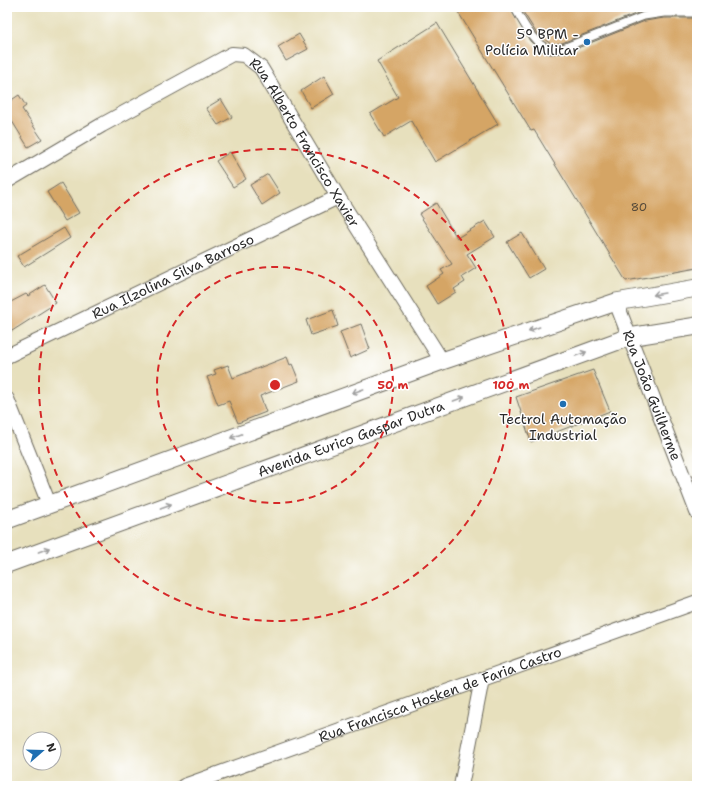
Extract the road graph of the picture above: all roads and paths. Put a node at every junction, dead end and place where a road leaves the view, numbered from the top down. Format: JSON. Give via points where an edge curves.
{"nodes":[{"id":1,"x":514,"y":7,"type":"edge"},
{"id":2,"x":697,"y":13,"type":"edge"},
{"id":3,"x":7,"y":181,"type":"edge"},
{"id":4,"x":338,"y":196,"type":"junction"},
{"id":5,"x":697,"y":288,"type":"edge"},
{"id":6,"x":616,"y":302,"type":"junction"},
{"id":7,"x":697,"y":326,"type":"edge"},
{"id":8,"x":629,"y":337,"type":"junction"},
{"id":9,"x":7,"y":356,"type":"edge"},
{"id":10,"x":442,"y":361,"type":"junction"},
{"id":11,"x":7,"y":399,"type":"edge"},
{"id":12,"x":49,"y":504,"type":"junction"},
{"id":13,"x":697,"y":512,"type":"edge"},
{"id":14,"x":7,"y":520,"type":"edge"},
{"id":15,"x":7,"y":564,"type":"edge"},
{"id":16,"x":697,"y":602,"type":"edge"},
{"id":17,"x":482,"y":679,"type":"junction"},
{"id":18,"x":184,"y":786,"type":"edge"},
{"id":19,"x":461,"y":786,"type":"edge"}],
"edges":[{"from":1,"to":2,"type":"lane","via":[[535,38],[551,49],[563,48],[644,16]]},
{"from":3,"to":4,"type":"street","name":"Rua Alberto Francisco Xavier","via":[[102,125],[232,54],[244,55],[261,68]]},
{"from":4,"to":9,"type":"street","name":"Rua Ilzolina Silva Barroso"},
{"from":4,"to":10,"type":"street","name":"Rua Alberto Francisco Xavier"},
{"from":5,"to":6,"type":"street","one_way":true},
{"from":6,"to":8,"type":"street","name":"Rua João Guilherme"},
{"from":6,"to":10,"type":"street","one_way":true},
{"from":7,"to":8,"type":"street","name":"Avenida Eurico Gaspar Dutra"},
{"from":8,"to":13,"type":"street","name":"Rua João Guilherme"},
{"from":15,"to":8,"type":"street","name":"Avenida Eurico Gaspar Dutra","one_way":true},
{"from":10,"to":12,"type":"street","one_way":true},
{"from":11,"to":12,"type":"street"},
{"from":12,"to":14,"type":"street"},
{"from":16,"to":17,"type":"street","name":"Rua Francisca Hosken de Faria Castro"},
{"from":17,"to":18,"type":"street","name":"Rua Francisca Hosken de Faria Castro"},
{"from":17,"to":19,"type":"street"}]}
